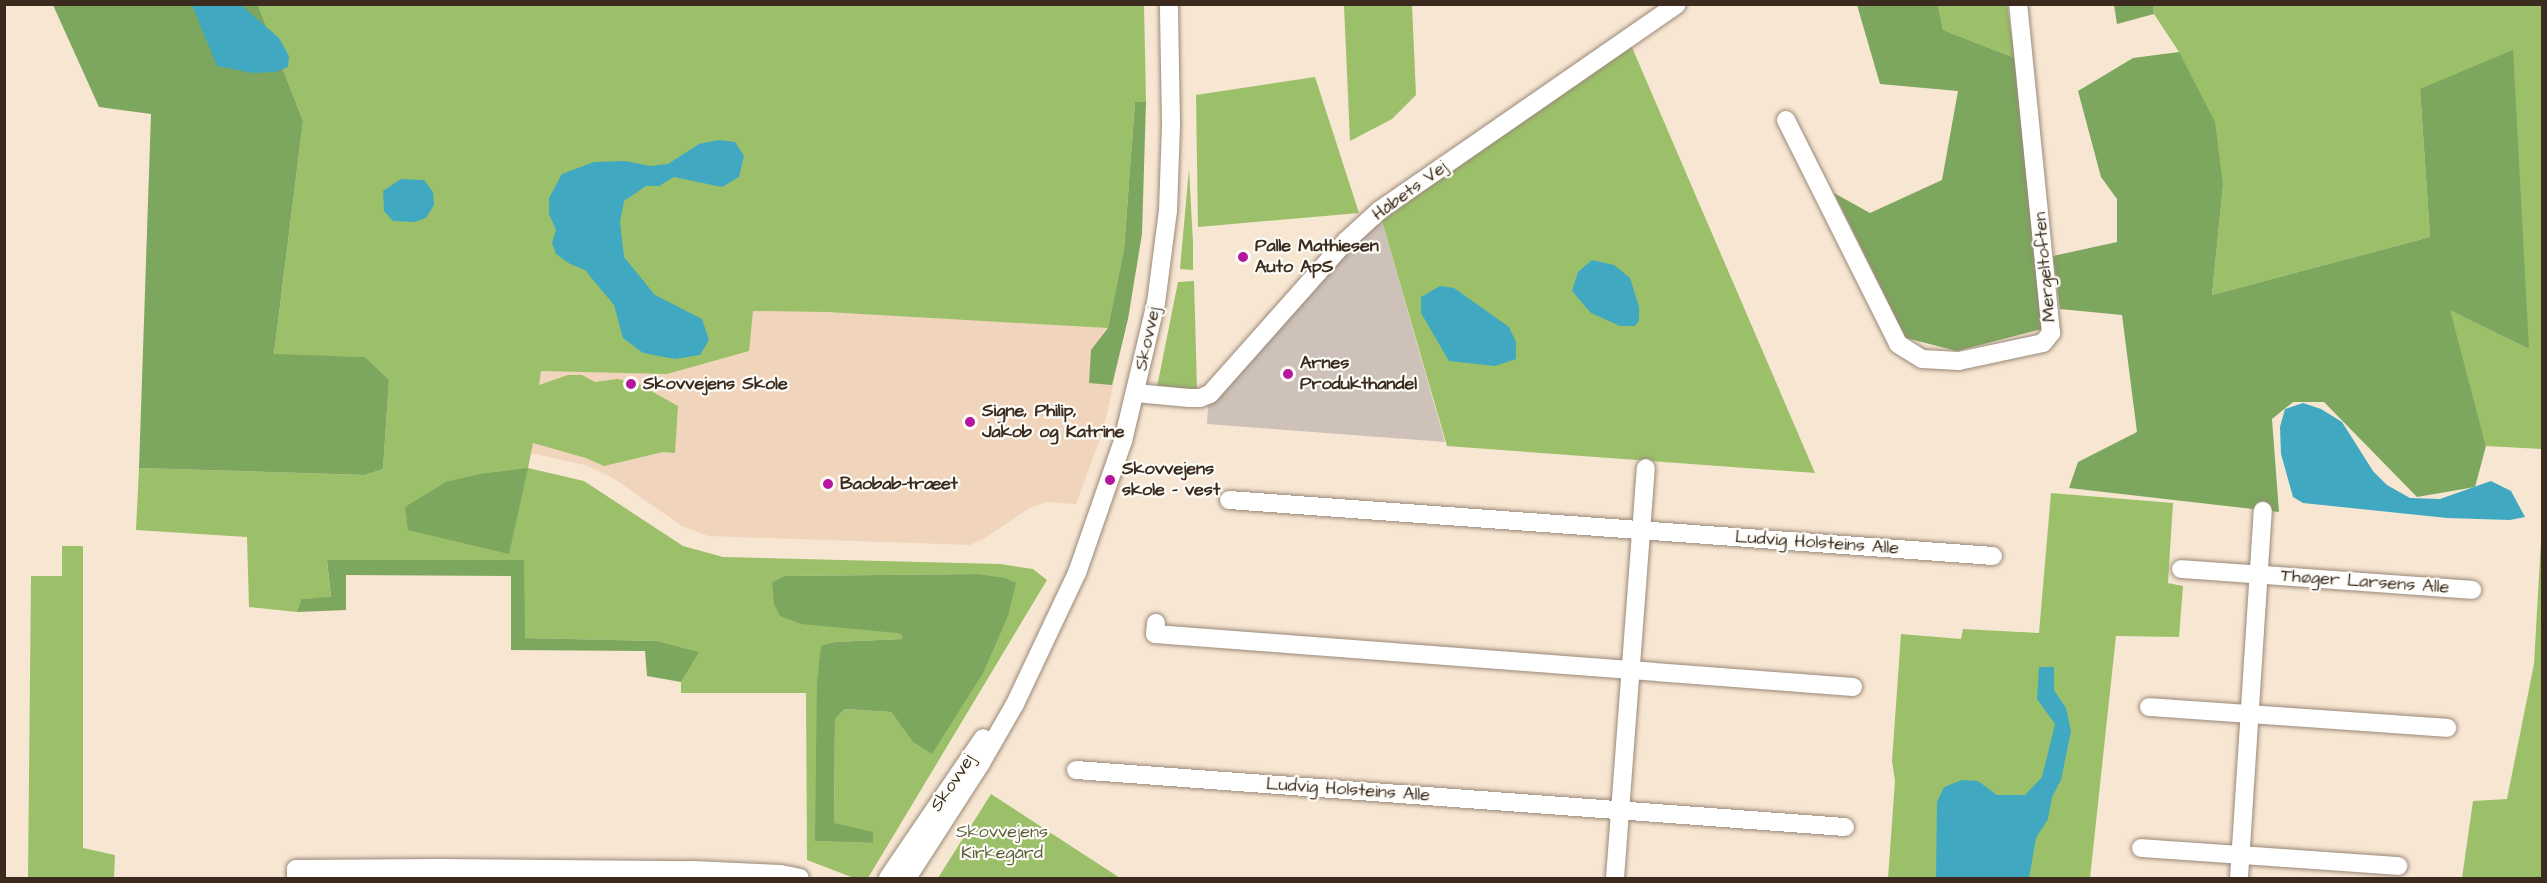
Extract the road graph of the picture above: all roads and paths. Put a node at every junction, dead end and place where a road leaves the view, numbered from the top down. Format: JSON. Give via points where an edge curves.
{"nodes":[{"id":1,"x":1169,"y":4,"type":"edge"},
{"id":2,"x":1677,"y":4,"type":"edge"},
{"id":3,"x":2018,"y":4,"type":"edge"},
{"id":4,"x":1786,"y":120,"type":"dead end"},
{"id":5,"x":1136,"y":393,"type":"junction"},
{"id":6,"x":1646,"y":468,"type":"dead end"},
{"id":7,"x":1229,"y":500,"type":"dead end"},
{"id":8,"x":2263,"y":511,"type":"dead end"},
{"id":9,"x":1641,"y":530,"type":"junction"},
{"id":10,"x":1993,"y":556,"type":"dead end"},
{"id":11,"x":2181,"y":569,"type":"dead end"},
{"id":12,"x":2259,"y":575,"type":"junction"},
{"id":13,"x":2472,"y":590,"type":"dead end"},
{"id":14,"x":1156,"y":623,"type":"dead end"},
{"id":15,"x":1038,"y":657,"type":"junction"},
{"id":16,"x":1631,"y":670,"type":"junction"},
{"id":17,"x":1853,"y":687,"type":"dead end"},
{"id":18,"x":2149,"y":707,"type":"dead end"},
{"id":19,"x":2250,"y":714,"type":"junction"},
{"id":20,"x":2447,"y":728,"type":"dead end"},
{"id":21,"x":1076,"y":770,"type":"dead end"},
{"id":22,"x":1620,"y":810,"type":"junction"},
{"id":23,"x":1845,"y":827,"type":"dead end"},
{"id":24,"x":2141,"y":848,"type":"dead end"},
{"id":25,"x":2240,"y":855,"type":"junction"},
{"id":26,"x":2398,"y":866,"type":"dead end"},
{"id":27,"x":296,"y":874,"type":"edge"},
{"id":28,"x":517,"y":874,"type":"edge"},
{"id":29,"x":693,"y":874,"type":"edge"},
{"id":30,"x":800,"y":879,"type":"edge"},
{"id":31,"x":888,"y":879,"type":"edge"},
{"id":32,"x":907,"y":879,"type":"edge"},
{"id":33,"x":1615,"y":879,"type":"edge"},
{"id":34,"x":2239,"y":879,"type":"edge"}],
"edges":[{"from":1,"to":5,"type":"street","name":"Skovvej","via":[[1168,211],[1156,303]]},
{"from":2,"to":5,"type":"street","name":"Håbets Vej","via":[[1380,210],[1346,241],[1210,394],[1189,398]]},
{"from":3,"to":4,"type":"street","name":"Mergeltoften","via":[[2051,333],[2043,343],[1959,361],[1922,359],[1898,344]]},
{"from":5,"to":15,"type":"street","name":"Skovvej","via":[[1077,573]]},
{"from":6,"to":9,"type":"street"},
{"from":7,"to":9,"type":"street","name":"Ludvig Holsteins Alle"},
{"from":8,"to":12,"type":"street","name":"Thøger Larsens Alle"},
{"from":9,"to":10,"type":"street","name":"Ludvig Holsteins Alle"},
{"from":9,"to":16,"type":"street"},
{"from":11,"to":12,"type":"street","name":"Thøger Larsens Alle"},
{"from":12,"to":13,"type":"street","name":"Thøger Larsens Alle"},
{"from":12,"to":19,"type":"street","name":"Thøger Larsens Alle"},
{"from":14,"to":16,"type":"street","via":[[1155,634]]},
{"from":15,"to":31,"type":"street","name":"Skovvej"},
{"from":15,"to":32,"type":"street","name":"Skovvej","via":[[981,763]]},
{"from":16,"to":17,"type":"street"},
{"from":16,"to":22,"type":"street"},
{"from":18,"to":19,"type":"street"},
{"from":19,"to":20,"type":"street"},
{"from":19,"to":25,"type":"street","name":"Thøger Larsens Alle"},
{"from":21,"to":22,"type":"street","name":"Ludvig Holsteins Alle"},
{"from":22,"to":23,"type":"street","name":"Ludvig Holsteins Alle"},
{"from":22,"to":33,"type":"street"},
{"from":24,"to":25,"type":"street"},
{"from":25,"to":26,"type":"street"},
{"from":25,"to":34,"type":"street","name":"Thøger Larsens Alle"},
{"from":27,"to":28,"type":"street"},
{"from":28,"to":29,"type":"street"},
{"from":29,"to":30,"type":"street","via":[[771,873]]}]}
